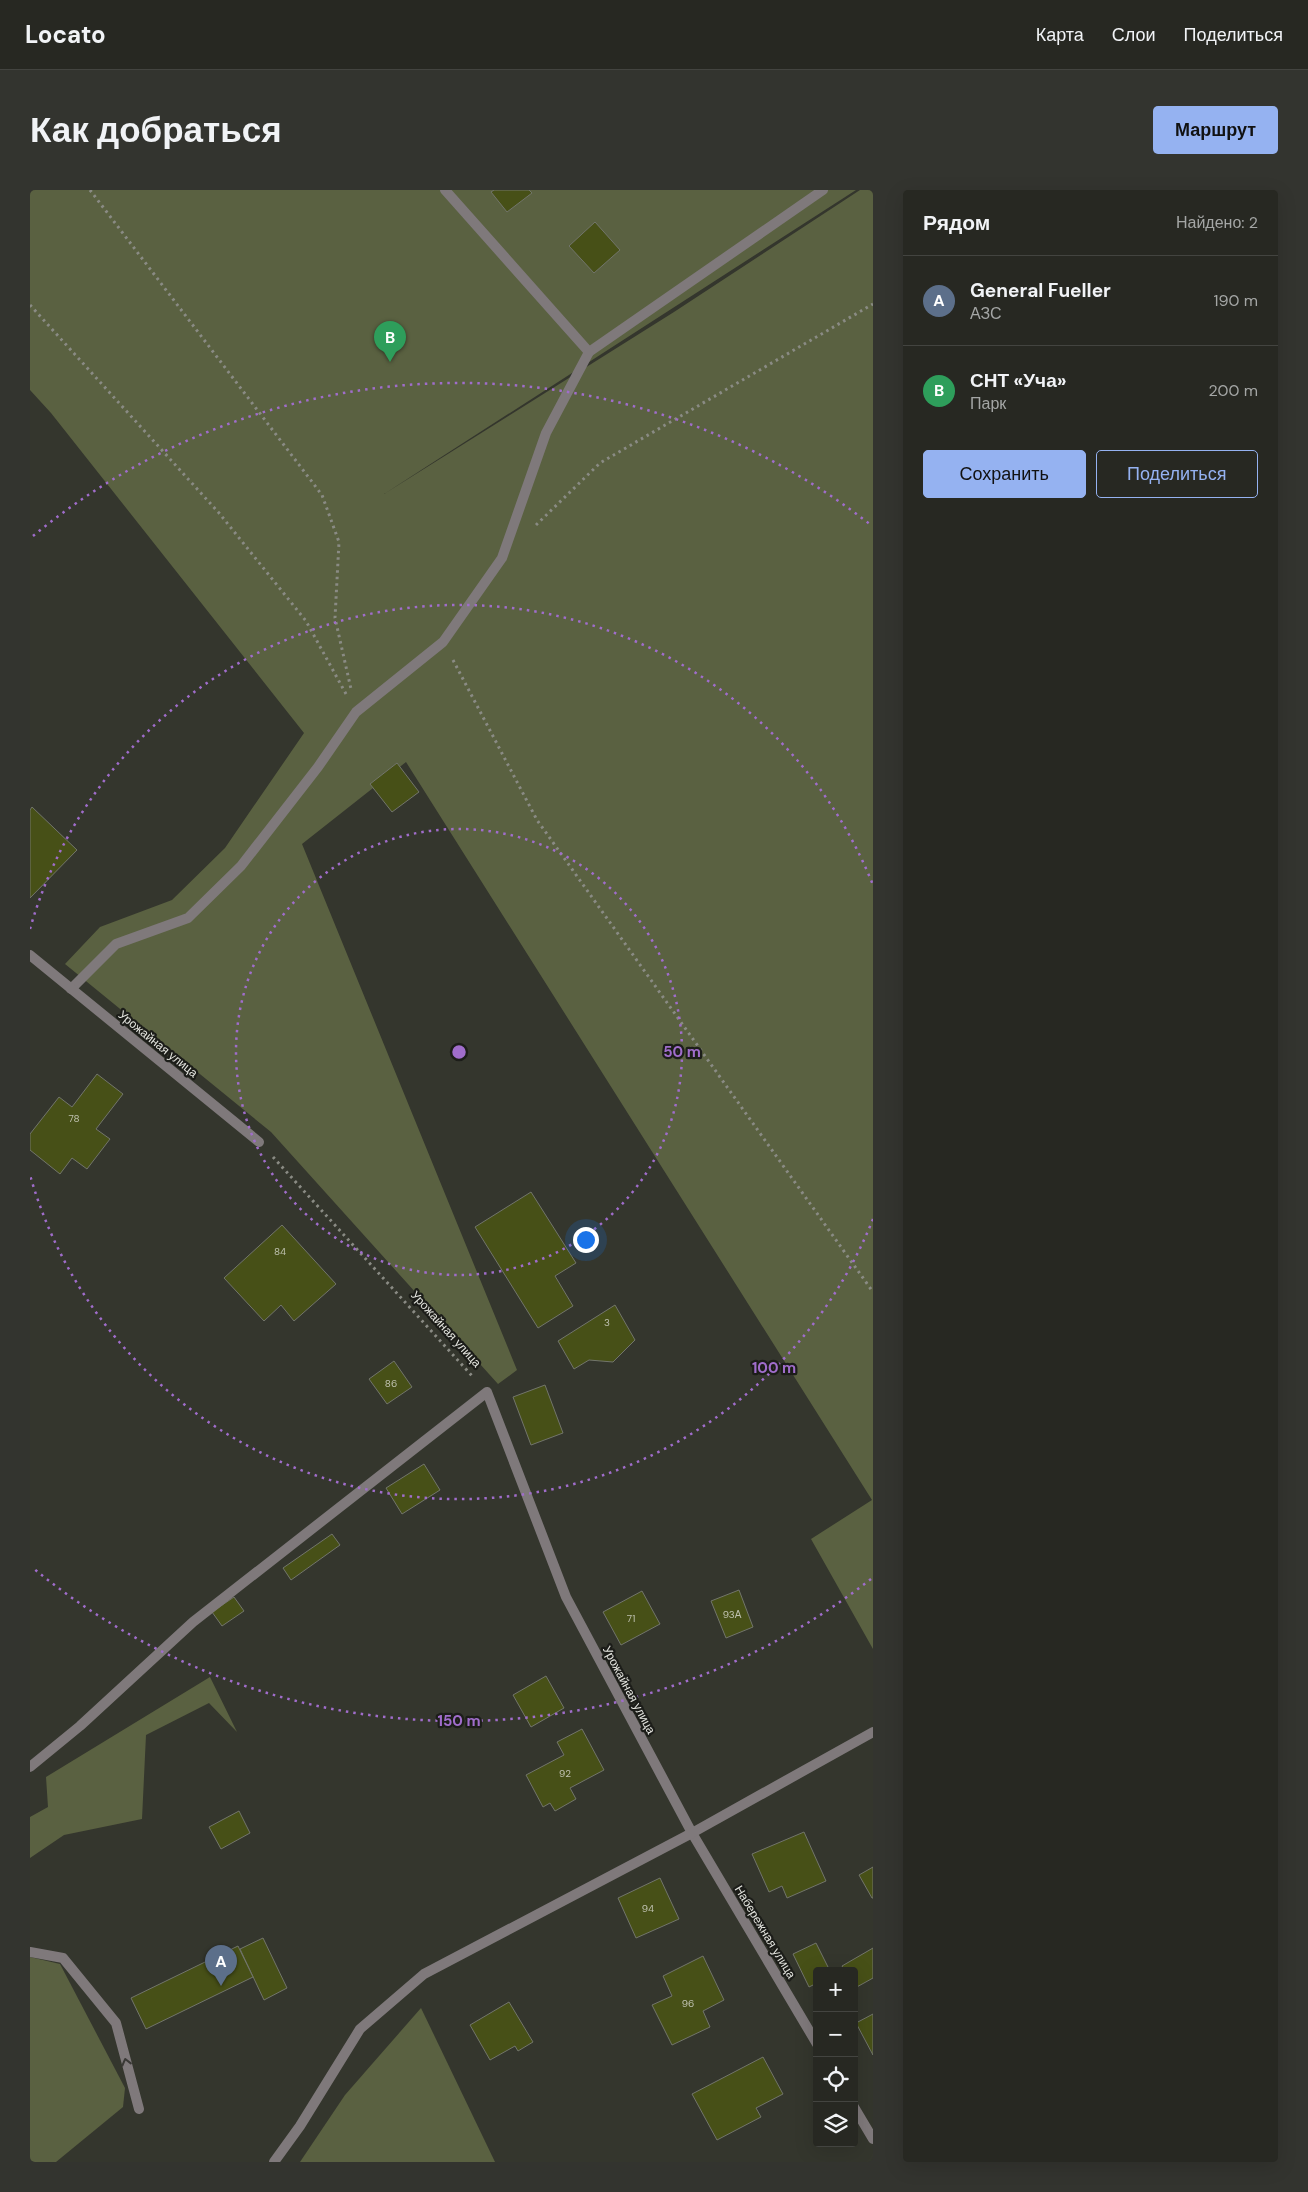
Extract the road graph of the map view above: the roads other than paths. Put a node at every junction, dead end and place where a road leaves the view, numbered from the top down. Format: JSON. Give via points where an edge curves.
{"nodes":[{"id":1,"x":445,"y":190,"type":"edge"},
{"id":2,"x":820,"y":191,"type":"edge"},
{"id":3,"x":589,"y":352,"type":"junction"},
{"id":4,"x":30,"y":955,"type":"edge"},
{"id":5,"x":71,"y":989,"type":"junction"},
{"id":6,"x":259,"y":1142,"type":"road end"},
{"id":7,"x":873,"y":1732,"type":"edge"},
{"id":8,"x":30,"y":1768,"type":"edge"},
{"id":9,"x":692,"y":1833,"type":"junction"},
{"id":10,"x":30,"y":1952,"type":"edge"},
{"id":11,"x":813,"y":2037,"type":"edge"},
{"id":12,"x":139,"y":2109,"type":"dead end"},
{"id":13,"x":858,"y":2114,"type":"edge"},
{"id":14,"x":873,"y":2139,"type":"edge"},
{"id":15,"x":274,"y":2162,"type":"edge"}],
"edges":[{"from":1,"to":3,"type":"street"},
{"from":2,"to":3,"type":"street"},
{"from":3,"to":5,"type":"street","via":[[546,433],[502,558],[443,642],[356,712],[241,866],[188,918],[116,944]]},
{"from":4,"to":5,"type":"street","name":"Урожайная улица"},
{"from":5,"to":6,"type":"street","name":"Урожайная улица"},
{"from":7,"to":9,"type":"street"},
{"from":8,"to":9,"type":"street","name":"Урожайная улица","via":[[193,1622],[487,1392],[566,1597]]},
{"from":9,"to":11,"type":"street","name":"Набережная улица"},
{"from":9,"to":15,"type":"street","via":[[424,1974],[360,2029]]},
{"from":12,"to":10,"type":"street","one_way":true,"via":[[116,2023],[63,1958]]},
{"from":13,"to":14,"type":"street"}]}
